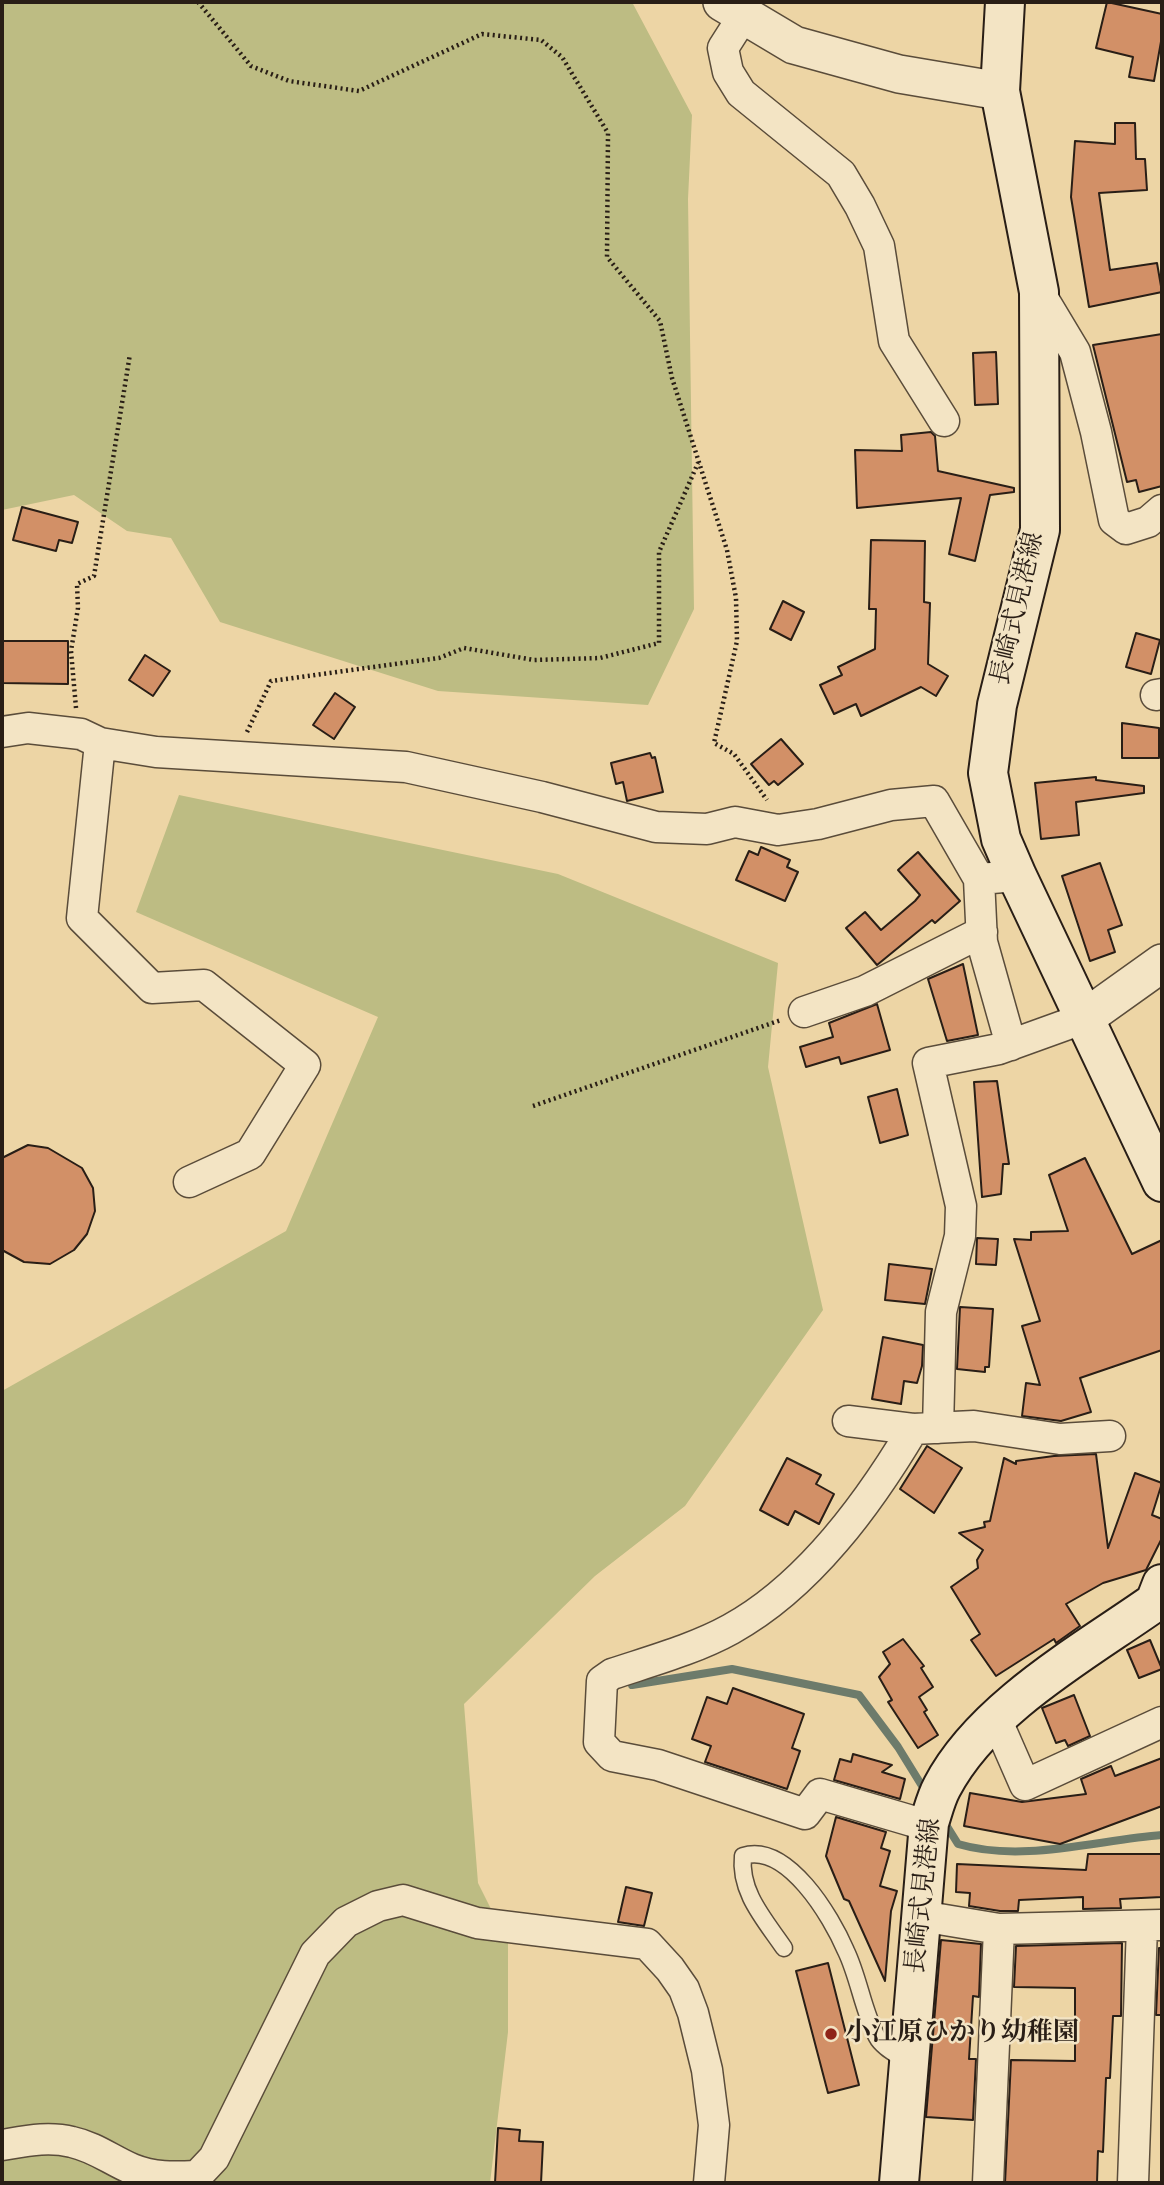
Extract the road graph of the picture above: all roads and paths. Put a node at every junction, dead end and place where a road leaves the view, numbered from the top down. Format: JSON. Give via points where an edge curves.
{"nodes":[{"id":1,"x":198,"y":2,"type":"edge"},
{"id":2,"x":1005,"y":2,"type":"edge"},
{"id":3,"x":733,"y":8,"type":"edge"},
{"id":4,"x":1000,"y":91,"type":"junction"},
{"id":5,"x":1040,"y":292,"type":"junction"},
{"id":6,"x":130,"y":354,"type":"dead end"},
{"id":7,"x":944,"y":421,"type":"dead end"},
{"id":8,"x":698,"y":462,"type":"junction"},
{"id":9,"x":1162,"y":510,"type":"edge"},
{"id":10,"x":2,"y":732,"type":"edge"},
{"id":11,"x":100,"y":743,"type":"junction"},
{"id":12,"x":236,"y":755,"type":"junction"},
{"id":13,"x":818,"y":824,"type":"junction"},
{"id":14,"x":1017,"y":876,"type":"junction"},
{"id":15,"x":979,"y":879,"type":"junction"},
{"id":16,"x":982,"y":932,"type":"junction"},
{"id":17,"x":1162,"y":964,"type":"edge"},
{"id":18,"x":804,"y":1012,"type":"joint"},
{"id":19,"x":1085,"y":1018,"type":"junction"},
{"id":20,"x":1011,"y":1045,"type":"junction"},
{"id":21,"x":534,"y":1105,"type":"dead end"},
{"id":22,"x":189,"y":1182,"type":"dead end"},
{"id":23,"x":1162,"y":1182,"type":"edge"},
{"id":24,"x":848,"y":1420,"type":"dead end"},
{"id":25,"x":925,"y":1428,"type":"junction"},
{"id":26,"x":1110,"y":1436,"type":"dead end"},
{"id":27,"x":1160,"y":1601,"type":"edge"},
{"id":28,"x":997,"y":1721,"type":"junction"},
{"id":29,"x":1162,"y":1722,"type":"edge"},
{"id":30,"x":933,"y":1812,"type":"junction"},
{"id":31,"x":921,"y":1916,"type":"junction"},
{"id":32,"x":1152,"y":1925,"type":"edge"},
{"id":33,"x":999,"y":1928,"type":"junction"},
{"id":34,"x":783,"y":1948,"type":"dead end"},
{"id":35,"x":908,"y":2063,"type":"junction"},
{"id":36,"x":2,"y":2145,"type":"edge"},
{"id":37,"x":709,"y":2183,"type":"edge"},
{"id":38,"x":898,"y":2183,"type":"edge"},
{"id":39,"x":988,"y":2183,"type":"edge"},
{"id":40,"x":1133,"y":2183,"type":"edge"}],
"edges":[{"from":1,"to":8,"type":"path","via":[[251,66],[289,81],[359,91],[482,34],[541,40],[562,57],[608,134],[607,257],[660,321]]},
{"from":2,"to":4,"type":"main road","name":"長崎式見港線"},
{"from":3,"to":4,"type":"street","via":[[794,45],[899,74]]},
{"from":3,"to":7,"type":"street","via":[[723,48],[727,72],[741,93],[841,174],[879,246],[894,341]]},
{"from":4,"to":5,"type":"main road","name":"長崎式見港線"},
{"from":5,"to":9,"type":"street","via":[[1075,352],[1114,520],[1126,529],[1148,522]]},
{"from":5,"to":14,"type":"main road","name":"長崎式見港線","via":[[1040,530],[997,705],[988,772],[1001,839]]},
{"from":6,"to":11,"type":"path","via":[[94,576],[77,584],[71,651],[76,709]]},
{"from":8,"to":12,"type":"path","via":[[659,552],[659,643],[600,658],[534,660],[464,648],[439,658],[271,681]]},
{"from":8,"to":13,"type":"path","via":[[727,550],[736,598],[737,641],[714,743],[734,754],[767,801]]},
{"from":10,"to":11,"type":"street","via":[[28,728],[81,734]]},
{"from":11,"to":12,"type":"street","via":[[156,752]]},
{"from":11,"to":22,"type":"street","via":[[82,918],[152,988],[204,985],[305,1065],[250,1154]]},
{"from":12,"to":13,"type":"street","via":[[406,767],[656,827],[707,828],[735,822],[779,830]]},
{"from":13,"to":15,"type":"street","via":[[891,805],[934,802]]},
{"from":14,"to":15,"type":"street"},
{"from":14,"to":19,"type":"main road","name":"長崎式見港線"},
{"from":15,"to":16,"type":"street"},
{"from":16,"to":18,"type":"street","via":[[865,991]]},
{"from":16,"to":20,"type":"street"},
{"from":17,"to":19,"type":"street"},
{"from":18,"to":21,"type":"path"},
{"from":19,"to":20,"type":"street"},
{"from":19,"to":23,"type":"main road","name":"長崎式見港線"},
{"from":20,"to":25,"type":"street","via":[[928,1063],[961,1206],[960,1236],[941,1312]]},
{"from":24,"to":25,"type":"street"},
{"from":25,"to":26,"type":"street","via":[[974,1426],[1060,1440]]},
{"from":25,"to":30,"type":"street","via":[[786,1590],[731,1629],[602,1681],[598,1733],[603,1750],[612,1756],[658,1765],[805,1814],[820,1794]]},
{"from":27,"to":28,"type":"main road","name":"長崎式見港線","via":[[1023,1695]]},
{"from":28,"to":29,"type":"street","via":[[1025,1784]]},
{"from":28,"to":30,"type":"main road","name":"長崎式見港線","via":[[959,1762]]},
{"from":30,"to":31,"type":"main road","name":"長崎式見港線"},
{"from":31,"to":33,"type":"street"},
{"from":31,"to":35,"type":"main road","name":"長崎式見港線"},
{"from":32,"to":33,"type":"street"},
{"from":32,"to":40,"type":"street"},
{"from":33,"to":39,"type":"street"},
{"from":34,"to":35,"type":"lane","via":[[748,1894],[741,1874],[743,1856],[755,1852],[792,1868],[846,1949],[878,2040]]},
{"from":35,"to":38,"type":"main road","name":"長崎式見港線"},
{"from":36,"to":37,"type":"street","via":[[40,2138],[69,2141],[152,2175],[197,2176],[214,2158],[315,1954],[346,1922],[403,1900],[477,1923],[648,1944],[684,1989],[696,2024],[715,2126]]}]}
